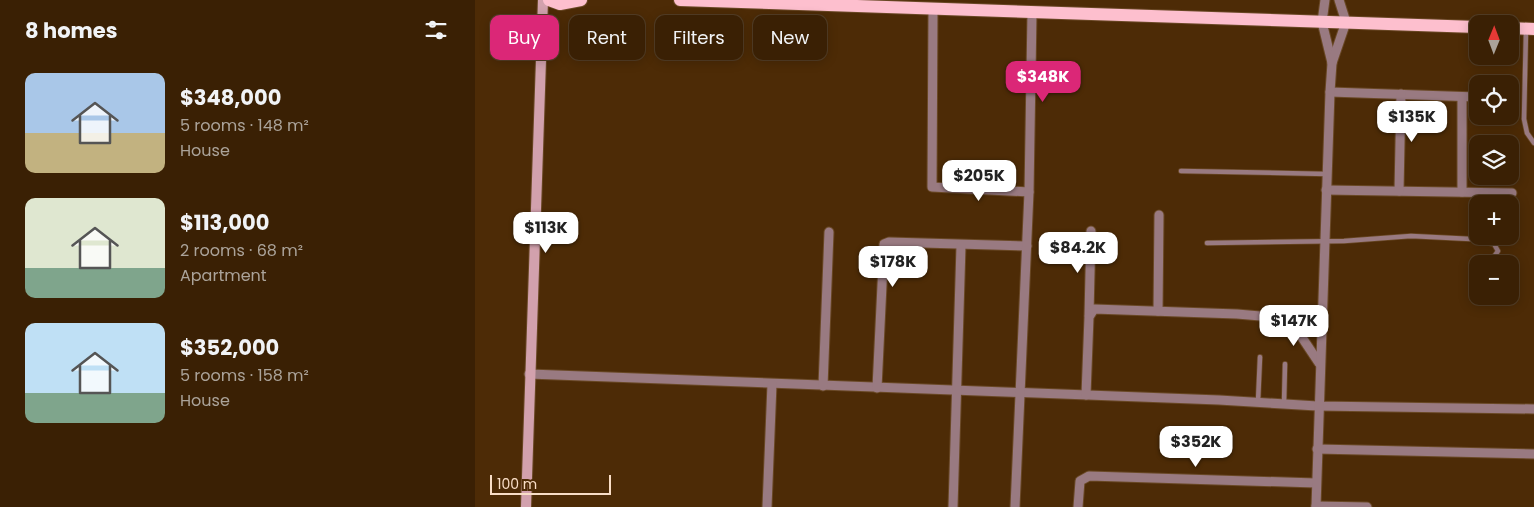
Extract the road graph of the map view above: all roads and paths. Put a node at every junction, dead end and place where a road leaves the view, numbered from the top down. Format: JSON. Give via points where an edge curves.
{"nodes":[{"id":1,"x":543,"y":0,"type":"edge"},
{"id":2,"x":549,"y":0,"type":"edge"},
{"id":3,"x":581,"y":0,"type":"edge"},
{"id":4,"x":680,"y":0,"type":"edge"},
{"id":5,"x":1325,"y":0,"type":"edge"},
{"id":6,"x":1339,"y":0,"type":"edge"},
{"id":7,"x":796,"y":2,"type":"edge"},
{"id":8,"x":816,"y":2,"type":"edge"},
{"id":9,"x":933,"y":10,"type":"junction"},
{"id":10,"x":1032,"y":13,"type":"junction"},
{"id":11,"x":1322,"y":22,"type":"junction"},
{"id":12,"x":1346,"y":22,"type":"junction"},
{"id":13,"x":1469,"y":27,"type":"edge"},
{"id":14,"x":1530,"y":28,"type":"edge"},
{"id":15,"x":1332,"y":63,"type":"junction"},
{"id":16,"x":1330,"y":92,"type":"junction"},
{"id":17,"x":1401,"y":94,"type":"junction"},
{"id":18,"x":1463,"y":97,"type":"junction"},
{"id":19,"x":1469,"y":97,"type":"edge"},
{"id":20,"x":1534,"y":143,"type":"edge"},
{"id":21,"x":1181,"y":171,"type":"dead end"},
{"id":22,"x":1327,"y":174,"type":"junction"},
{"id":23,"x":1326,"y":190,"type":"junction"},
{"id":24,"x":1029,"y":192,"type":"junction"},
{"id":25,"x":1399,"y":192,"type":"junction"},
{"id":26,"x":1462,"y":192,"type":"junction"},
{"id":27,"x":1512,"y":193,"type":"dead end"},
{"id":28,"x":1159,"y":215,"type":"dead end"},
{"id":29,"x":1091,"y":231,"type":"dead end"},
{"id":30,"x":829,"y":232,"type":"dead end"},
{"id":31,"x":1324,"y":240,"type":"junction"},
{"id":32,"x":1207,"y":242,"type":"dead end"},
{"id":33,"x":961,"y":246,"type":"junction"},
{"id":34,"x":1027,"y":246,"type":"junction"},
{"id":35,"x":1495,"y":255,"type":"edge"},
{"id":36,"x":1158,"y":311,"type":"junction"},
{"id":37,"x":1089,"y":317,"type":"junction"},
{"id":38,"x":1289,"y":318,"type":"junction"},
{"id":39,"x":1321,"y":321,"type":"junction"},
{"id":40,"x":1260,"y":357,"type":"dead end"},
{"id":41,"x":1319,"y":363,"type":"junction"},
{"id":42,"x":1285,"y":364,"type":"dead end"},
{"id":43,"x":529,"y":374,"type":"junction"},
{"id":44,"x":773,"y":384,"type":"junction"},
{"id":45,"x":823,"y":386,"type":"junction"},
{"id":46,"x":877,"y":388,"type":"junction"},
{"id":47,"x":957,"y":390,"type":"junction"},
{"id":48,"x":1020,"y":393,"type":"junction"},
{"id":49,"x":1086,"y":395,"type":"junction"},
{"id":50,"x":1258,"y":402,"type":"junction"},
{"id":51,"x":1283,"y":404,"type":"junction"},
{"id":52,"x":1317,"y":406,"type":"junction"},
{"id":53,"x":1534,"y":409,"type":"edge"},
{"id":54,"x":1317,"y":449,"type":"junction"},
{"id":55,"x":1534,"y":454,"type":"edge"},
{"id":56,"x":1316,"y":483,"type":"junction"},
{"id":57,"x":1316,"y":506,"type":"edge"},
{"id":58,"x":526,"y":507,"type":"edge"},
{"id":59,"x":767,"y":507,"type":"edge"},
{"id":60,"x":953,"y":507,"type":"edge"},
{"id":61,"x":1015,"y":507,"type":"edge"},
{"id":62,"x":1078,"y":507,"type":"edge"},
{"id":63,"x":1367,"y":507,"type":"edge"}],
"edges":[{"from":1,"to":43,"type":"main road"},
{"from":2,"to":3,"type":"main road","via":[[560,4]]},
{"from":4,"to":7,"type":"main road"},
{"from":5,"to":11,"type":"street"},
{"from":6,"to":12,"type":"street"},
{"from":7,"to":8,"type":"main road"},
{"from":8,"to":9,"type":"main road"},
{"from":9,"to":10,"type":"main road"},
{"from":9,"to":24,"type":"street","via":[[932,187]]},
{"from":10,"to":11,"type":"main road"},
{"from":10,"to":24,"type":"street"},
{"from":11,"to":12,"type":"main road"},
{"from":11,"to":15,"type":"street"},
{"from":12,"to":13,"type":"main road"},
{"from":12,"to":15,"type":"street"},
{"from":14,"to":20,"type":"lane","via":[[1524,119],[1527,133]]},
{"from":15,"to":16,"type":"street"},
{"from":16,"to":17,"type":"street"},
{"from":16,"to":22,"type":"street"},
{"from":17,"to":18,"type":"street"},
{"from":17,"to":25,"type":"street"},
{"from":18,"to":19,"type":"street"},
{"from":18,"to":26,"type":"street"},
{"from":21,"to":22,"type":"lane"},
{"from":22,"to":23,"type":"street"},
{"from":23,"to":25,"type":"street"},
{"from":23,"to":31,"type":"street"},
{"from":24,"to":34,"type":"street"},
{"from":25,"to":26,"type":"street"},
{"from":26,"to":27,"type":"street"},
{"from":28,"to":36,"type":"street"},
{"from":29,"to":37,"type":"street"},
{"from":30,"to":45,"type":"street"},
{"from":31,"to":32,"type":"lane"},
{"from":31,"to":35,"type":"lane","via":[[1402,236],[1479,240],[1494,244],[1498,249]]},
{"from":31,"to":39,"type":"street"},
{"from":33,"to":34,"type":"street"},
{"from":33,"to":46,"type":"street","via":[[884,244]]},
{"from":33,"to":47,"type":"street"},
{"from":34,"to":48,"type":"street"},
{"from":36,"to":37,"type":"street","via":[[1098,309],[1091,311]]},
{"from":36,"to":38,"type":"street"},
{"from":37,"to":49,"type":"street"},
{"from":38,"to":39,"type":"street"},
{"from":38,"to":41,"type":"street"},
{"from":39,"to":41,"type":"street"},
{"from":40,"to":50,"type":"lane"},
{"from":41,"to":52,"type":"street"},
{"from":42,"to":51,"type":"lane"},
{"from":43,"to":44,"type":"street"},
{"from":43,"to":58,"type":"main road"},
{"from":44,"to":45,"type":"street"},
{"from":44,"to":59,"type":"street"},
{"from":45,"to":46,"type":"street"},
{"from":46,"to":47,"type":"street"},
{"from":47,"to":48,"type":"street"},
{"from":47,"to":60,"type":"street"},
{"from":48,"to":49,"type":"street"},
{"from":48,"to":61,"type":"street"},
{"from":49,"to":50,"type":"street"},
{"from":50,"to":51,"type":"street"},
{"from":51,"to":52,"type":"street"},
{"from":52,"to":53,"type":"street"},
{"from":52,"to":54,"type":"street"},
{"from":54,"to":55,"type":"street"},
{"from":54,"to":56,"type":"street"},
{"from":56,"to":57,"type":"street"},
{"from":56,"to":62,"type":"street","via":[[1089,476],[1080,481]]},
{"from":57,"to":63,"type":"street"}]}
